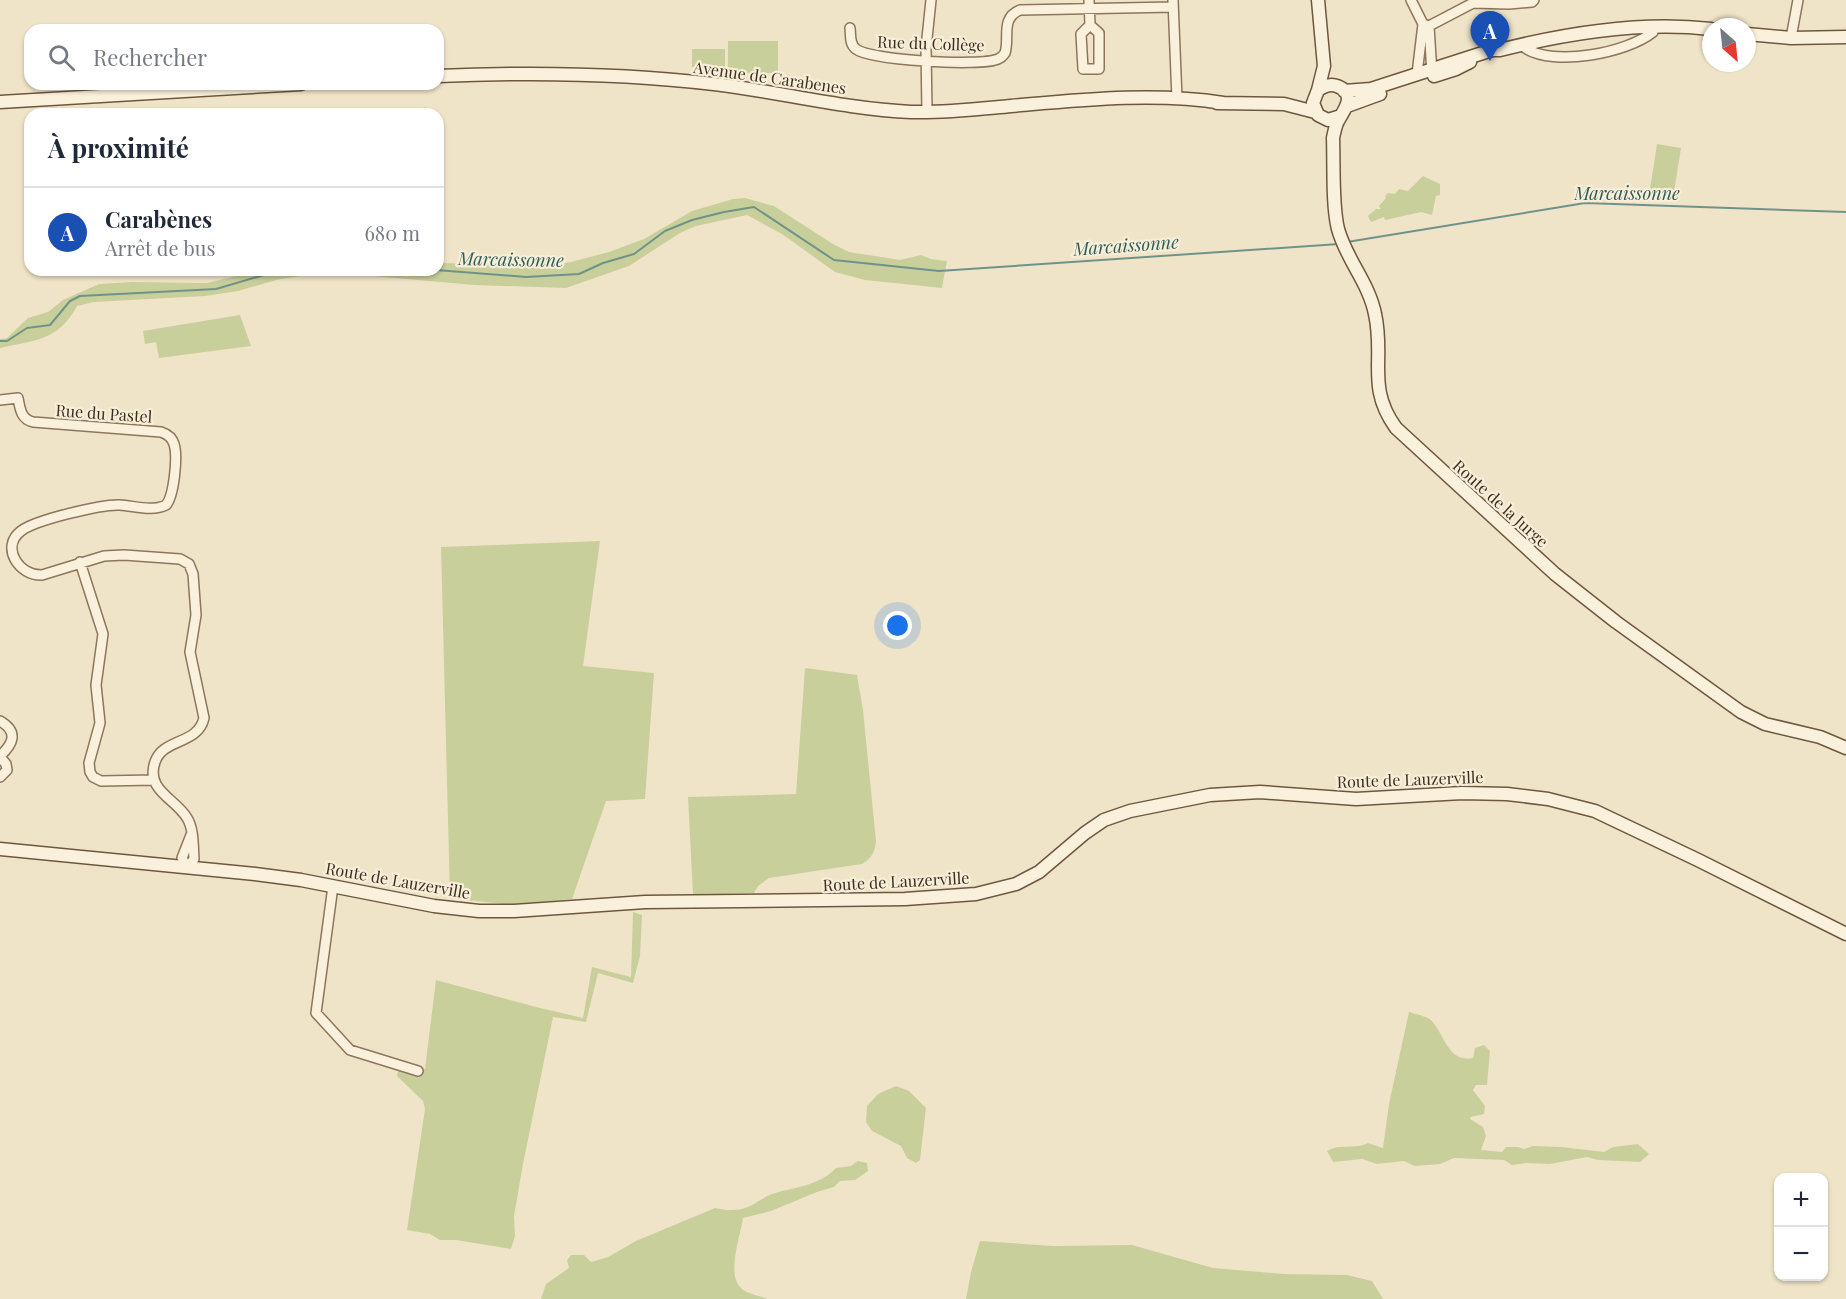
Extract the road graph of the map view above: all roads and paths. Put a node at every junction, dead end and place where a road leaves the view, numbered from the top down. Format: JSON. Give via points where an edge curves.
{"nodes":[{"id":1,"x":931,"y":0,"type":"edge"},
{"id":2,"x":1318,"y":0,"type":"edge"},
{"id":3,"x":1412,"y":0,"type":"edge"},
{"id":4,"x":1534,"y":0,"type":"edge"},
{"id":5,"x":1798,"y":0,"type":"edge"},
{"id":6,"x":1173,"y":3,"type":"edge"},
{"id":7,"x":1089,"y":4,"type":"edge"},
{"id":8,"x":1090,"y":25,"type":"dead end"},
{"id":9,"x":1426,"y":25,"type":"junction"},
{"id":10,"x":1654,"y":27,"type":"junction"},
{"id":11,"x":850,"y":28,"type":"dead end"},
{"id":12,"x":1702,"y":29,"type":"edge"},
{"id":13,"x":1756,"y":35,"type":"edge"},
{"id":14,"x":1846,"y":37,"type":"edge"},
{"id":15,"x":1791,"y":38,"type":"junction"},
{"id":16,"x":1524,"y":44,"type":"junction"},
{"id":17,"x":926,"y":61,"type":"junction"},
{"id":18,"x":1324,"y":66,"type":"junction"},
{"id":19,"x":1427,"y":73,"type":"junction"},
{"id":20,"x":444,"y":76,"type":"edge"},
{"id":21,"x":1340,"y":88,"type":"junction"},
{"id":22,"x":201,"y":90,"type":"edge"},
{"id":23,"x":1316,"y":92,"type":"junction"},
{"id":24,"x":1177,"y":99,"type":"junction"},
{"id":25,"x":1096,"y":100,"type":"junction"},
{"id":26,"x":0,"y":102,"type":"edge"},
{"id":27,"x":1223,"y":103,"type":"junction"},
{"id":28,"x":1284,"y":104,"type":"junction"},
{"id":29,"x":1344,"y":111,"type":"junction"},
{"id":30,"x":927,"y":112,"type":"junction"},
{"id":31,"x":1319,"y":115,"type":"junction"},
{"id":32,"x":1333,"y":138,"type":"junction"},
{"id":33,"x":0,"y":400,"type":"edge"},
{"id":34,"x":80,"y":562,"type":"junction"},
{"id":35,"x":0,"y":721,"type":"edge"},
{"id":36,"x":1846,"y":748,"type":"edge"},
{"id":37,"x":0,"y":757,"type":"edge"},
{"id":38,"x":0,"y":777,"type":"edge"},
{"id":39,"x":154,"y":780,"type":"junction"},
{"id":40,"x":0,"y":849,"type":"edge"},
{"id":41,"x":187,"y":863,"type":"junction"},
{"id":42,"x":333,"y":886,"type":"junction"},
{"id":43,"x":1846,"y":934,"type":"edge"},
{"id":44,"x":417,"y":1071,"type":"dead end"}],
"edges":[{"from":1,"to":17,"type":"street"},
{"from":2,"to":18,"type":"street"},
{"from":3,"to":9,"type":"street"},
{"from":4,"to":9,"type":"street","via":[[1473,3]]},
{"from":5,"to":15,"type":"street"},
{"from":6,"to":7,"type":"street","name":"Rue du Collège"},
{"from":6,"to":24,"type":"street"},
{"from":7,"to":8,"type":"street"},
{"from":7,"to":17,"type":"street","name":"Rue du Collège","via":[[1015,12],[1008,19],[1006,50],[998,59]]},
{"from":9,"to":19,"type":"street"},
{"from":9,"to":19,"type":"street"},
{"from":10,"to":12,"type":"street"},
{"from":10,"to":16,"type":"street"},
{"from":10,"to":16,"type":"street","via":[[1641,39],[1587,57],[1547,55],[1528,51]]},
{"from":11,"to":17,"type":"street","name":"Rue du Collège","via":[[853,46],[863,53]]},
{"from":13,"to":15,"type":"street"},
{"from":14,"to":15,"type":"street"},
{"from":16,"to":19,"type":"street","via":[[1456,69]]},
{"from":17,"to":30,"type":"street"},
{"from":18,"to":21,"type":"street"},
{"from":18,"to":23,"type":"street"},
{"from":19,"to":21,"type":"street","via":[[1358,92]]},
{"from":19,"to":29,"type":"street"},
{"from":20,"to":30,"type":"street","name":"Avenue de Carabenes","via":[[646,77],[859,107]]},
{"from":21,"to":23,"type":"street","via":[[1330,84]]},
{"from":21,"to":29,"type":"street","via":[[1347,98]]},
{"from":22,"to":26,"type":"street"},
{"from":23,"to":28,"type":"street","name":"Avenue de Carabenes"},
{"from":23,"to":31,"type":"street","via":[[1312,103]]},
{"from":24,"to":25,"type":"street","name":"Avenue de Carabenes"},
{"from":24,"to":27,"type":"street","name":"Avenue de Carabenes"},
{"from":25,"to":27,"type":"street","name":"Avenue de Carabenes"},
{"from":25,"to":30,"type":"street","name":"Avenue de Carabenes"},
{"from":27,"to":28,"type":"street","name":"Avenue de Carabenes"},
{"from":28,"to":31,"type":"street","name":"Avenue de Carabenes"},
{"from":29,"to":31,"type":"street","via":[[1335,119]]},
{"from":29,"to":32,"type":"street","name":"Route de la Jurge"},
{"from":31,"to":32,"type":"street","name":"Route de la Jurge"},
{"from":32,"to":36,"type":"street","name":"Route de la Jurge","via":[[1336,216],[1340,235],[1375,311],[1381,402],[1389,418],[1408,440],[1555,574],[1741,712],[1765,724],[1820,737]]},
{"from":33,"to":34,"type":"street","name":"Rue du Pastel","via":[[18,398],[27,420],[161,432],[175,446],[172,492],[166,505],[111,505],[82,510],[26,528],[13,543],[15,560],[29,573],[42,575]]},
{"from":34,"to":39,"type":"street","via":[[103,634],[96,686],[100,723],[90,772],[101,781]]},
{"from":34,"to":39,"type":"street","name":"Rue du Pastel","via":[[124,555],[180,559],[192,568],[196,615],[190,652],[204,718],[195,735],[159,755]]},
{"from":35,"to":37,"type":"street","via":[[12,738]]},
{"from":37,"to":38,"type":"street","via":[[7,770]]},
{"from":39,"to":41,"type":"street","via":[[191,827]]},
{"from":40,"to":41,"type":"street","name":"Route de Lauzerville"},
{"from":41,"to":42,"type":"street","name":"Route de Lauzerville"},
{"from":42,"to":43,"type":"street","name":"Route de Lauzerville","via":[[434,906],[497,912],[616,903],[937,898],[1005,887],[1039,872],[1104,820],[1210,795],[1260,792],[1356,800],[1507,794],[1595,811]]},
{"from":42,"to":44,"type":"street","via":[[316,1013],[350,1050]]}]}
